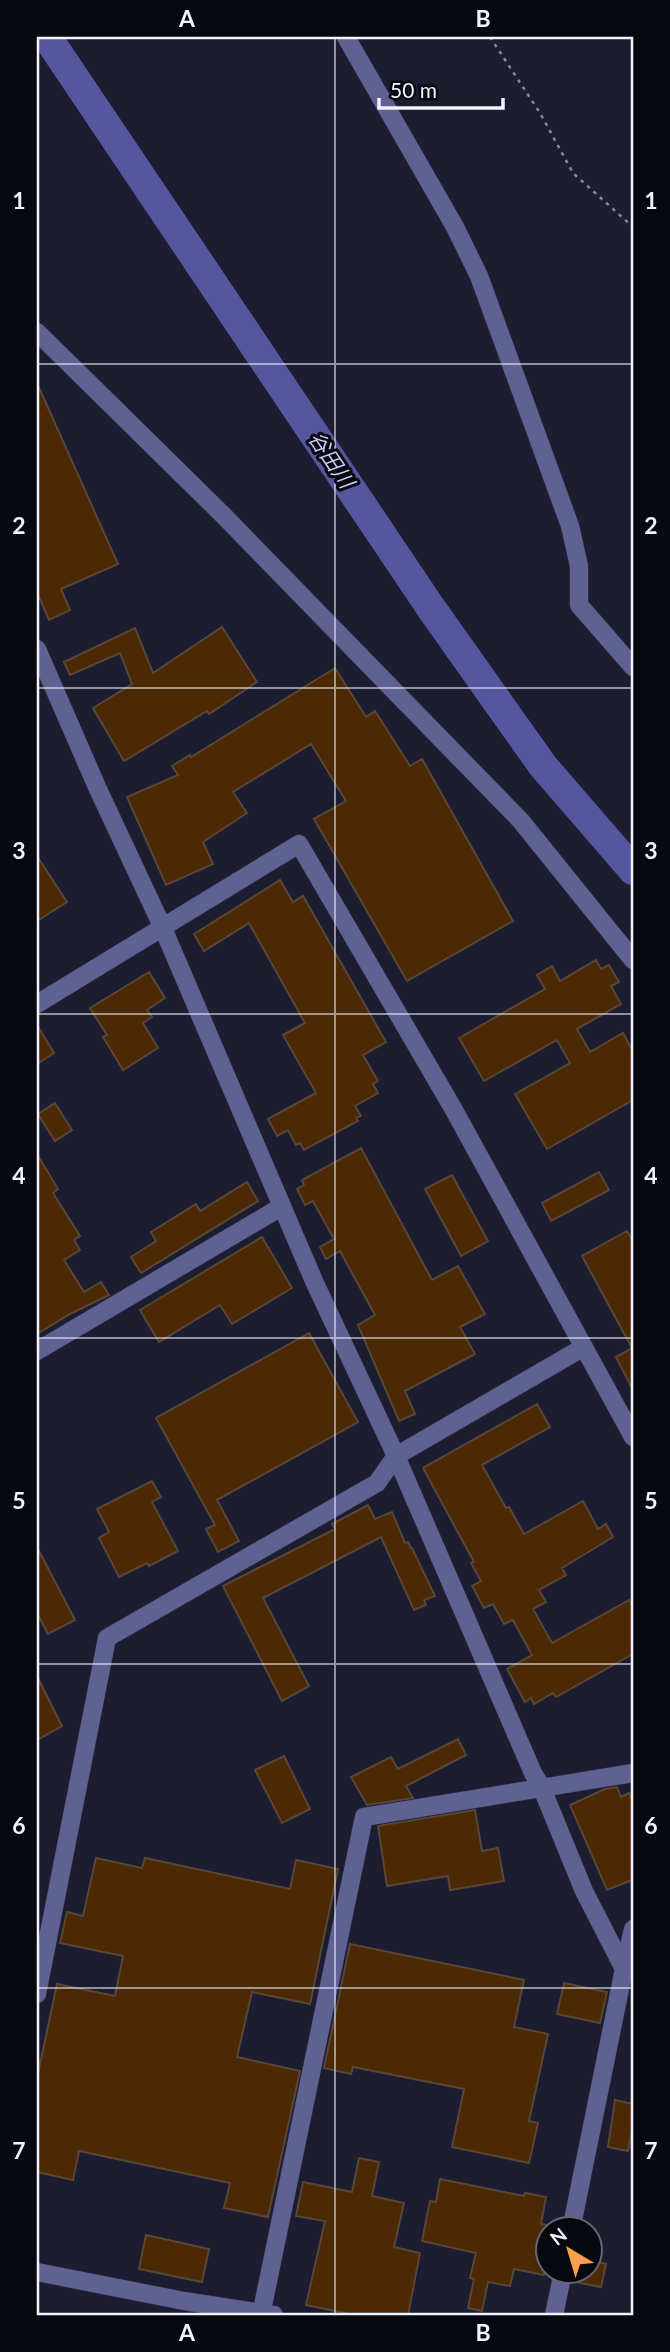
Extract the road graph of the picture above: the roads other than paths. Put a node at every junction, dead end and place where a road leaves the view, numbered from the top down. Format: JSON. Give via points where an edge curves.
{"nodes":[{"id":1,"x":346,"y":37,"type":"edge"},
{"id":2,"x":37,"y":332,"type":"edge"},
{"id":3,"x":37,"y":649,"type":"edge"},
{"id":4,"x":633,"y":667,"type":"edge"},
{"id":5,"x":162,"y":926,"type":"junction"},
{"id":6,"x":633,"y":960,"type":"edge"},
{"id":7,"x":37,"y":1003,"type":"edge"},
{"id":8,"x":281,"y":1207,"type":"junction"},
{"id":9,"x":584,"y":1347,"type":"junction"},
{"id":10,"x":37,"y":1351,"type":"edge"},
{"id":11,"x":633,"y":1437,"type":"edge"},
{"id":12,"x":397,"y":1456,"type":"junction"},
{"id":13,"x":633,"y":1773,"type":"edge"},
{"id":14,"x":541,"y":1786,"type":"junction"},
{"id":15,"x":633,"y":1929,"type":"edge"},
{"id":16,"x":624,"y":1969,"type":"junction"},
{"id":17,"x":37,"y":1994,"type":"edge"},
{"id":18,"x":574,"y":2216,"type":"edge"},
{"id":19,"x":37,"y":2272,"type":"edge"},
{"id":20,"x":560,"y":2286,"type":"edge"},
{"id":21,"x":266,"y":2315,"type":"edge"},
{"id":22,"x":554,"y":2315,"type":"edge"}],
"edges":[{"from":1,"to":4,"type":"street","via":[[479,276],[570,526],[579,566],[579,605]]},
{"from":2,"to":6,"type":"street","via":[[521,821]]},
{"from":3,"to":5,"type":"street"},
{"from":5,"to":7,"type":"street"},
{"from":5,"to":8,"type":"street"},
{"from":5,"to":9,"type":"street","via":[[299,844],[454,1110]]},
{"from":8,"to":10,"type":"street"},
{"from":8,"to":12,"type":"street"},
{"from":9,"to":11,"type":"street"},
{"from":9,"to":12,"type":"street"},
{"from":12,"to":14,"type":"street"},
{"from":12,"to":17,"type":"street","via":[[377,1483],[107,1638]]},
{"from":13,"to":14,"type":"street"},
{"from":14,"to":16,"type":"street","via":[[584,1891]]},
{"from":14,"to":21,"type":"street","via":[[364,1817]]},
{"from":15,"to":16,"type":"street"},
{"from":16,"to":18,"type":"street"},
{"from":19,"to":21,"type":"street"},
{"from":20,"to":22,"type":"street"}]}
